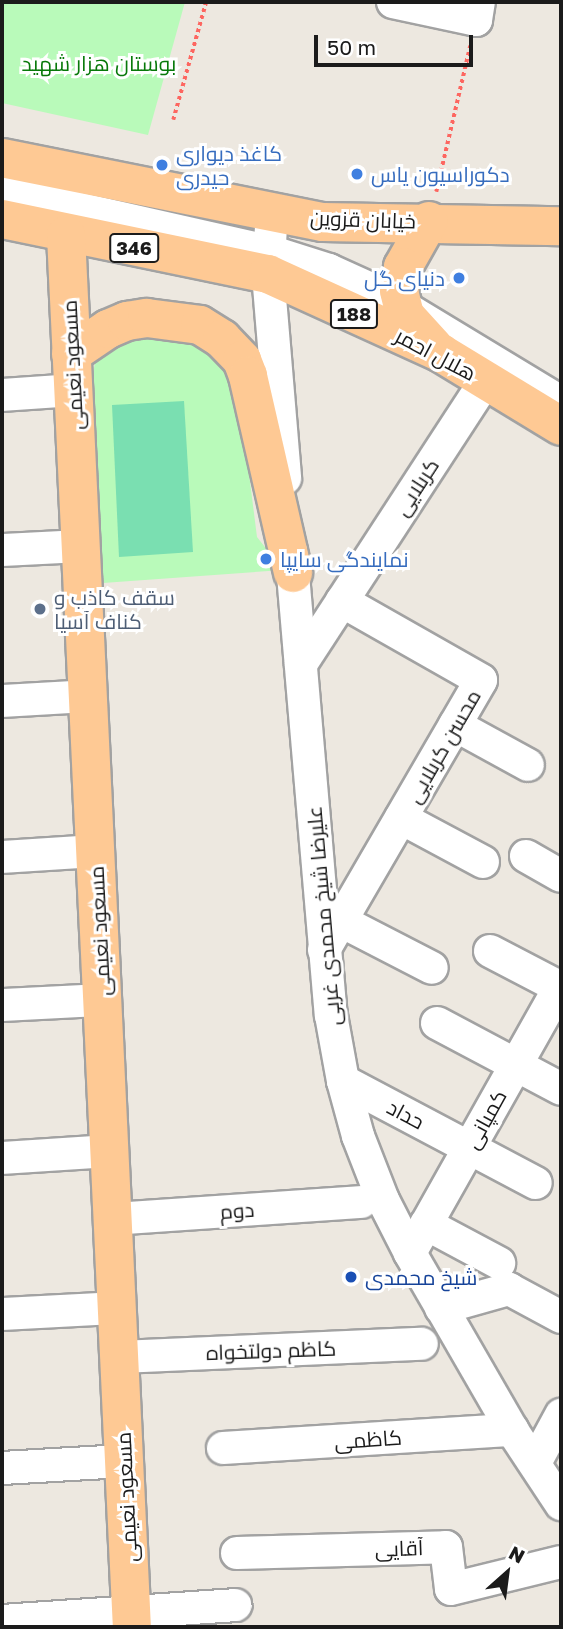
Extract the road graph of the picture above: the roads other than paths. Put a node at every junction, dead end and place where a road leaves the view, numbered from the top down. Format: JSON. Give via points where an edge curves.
{"nodes":[{"id":1,"x":403,"y":3,"type":"edge"},
{"id":2,"x":477,"y":11,"type":"edge"},
{"id":3,"x":2,"y":158,"type":"edge"},
{"id":4,"x":2,"y":191,"type":"edge"},
{"id":5,"x":272,"y":211,"type":"junction"},
{"id":6,"x":2,"y":219,"type":"edge"},
{"id":7,"x":429,"y":221,"type":"junction"},
{"id":8,"x":561,"y":226,"type":"edge"},
{"id":9,"x":66,"y":235,"type":"junction"},
{"id":10,"x":268,"y":262,"type":"junction"},
{"id":11,"x":403,"y":307,"type":"junction"},
{"id":12,"x":441,"y":353,"type":"junction"},
{"id":13,"x":72,"y":372,"type":"junction"},
{"id":14,"x":486,"y":380,"type":"junction"},
{"id":15,"x":2,"y":395,"type":"edge"},
{"id":16,"x":561,"y":402,"type":"edge"},
{"id":17,"x":561,"y":426,"type":"edge"},
{"id":18,"x":80,"y":546,"type":"junction"},
{"id":19,"x":2,"y":550,"type":"edge"},
{"id":20,"x":293,"y":573,"type":"junction"},
{"id":21,"x":342,"y":601,"type":"junction"},
{"id":22,"x":301,"y":664,"type":"junction"},
{"id":23,"x":88,"y":696,"type":"junction"},
{"id":24,"x":2,"y":701,"type":"edge"},
{"id":25,"x":455,"y":725,"type":"junction"},
{"id":26,"x":528,"y":765,"type":"dead end"},
{"id":27,"x":401,"y":818,"type":"junction"},
{"id":28,"x":95,"y":850,"type":"junction"},
{"id":29,"x":526,"y":856,"type":"dead end"},
{"id":30,"x":2,"y":857,"type":"edge"},
{"id":31,"x":483,"y":862,"type":"dead end"},
{"id":32,"x":561,"y":876,"type":"edge"},
{"id":33,"x":341,"y":920,"type":"junction"},
{"id":34,"x":324,"y":950,"type":"junction"},
{"id":35,"x":490,"y":951,"type":"dead end"},
{"id":36,"x":432,"y":968,"type":"dead end"},
{"id":37,"x":561,"y":987,"type":"edge"},
{"id":38,"x":102,"y":1000,"type":"junction"},
{"id":39,"x":2,"y":1005,"type":"edge"},
{"id":40,"x":437,"y":1023,"type":"dead end"},
{"id":41,"x":516,"y":1065,"type":"junction"},
{"id":42,"x":343,"y":1081,"type":"junction"},
{"id":43,"x":561,"y":1089,"type":"edge"},
{"id":44,"x":469,"y":1147,"type":"junction"},
{"id":45,"x":109,"y":1151,"type":"junction"},
{"id":46,"x":2,"y":1158,"type":"edge"},
{"id":47,"x":536,"y":1183,"type":"dead end"},
{"id":48,"x":361,"y":1202,"type":"dead end"},
{"id":49,"x":113,"y":1219,"type":"junction"},
{"id":50,"x":425,"y":1224,"type":"junction"},
{"id":51,"x":410,"y":1253,"type":"junction"},
{"id":52,"x":499,"y":1264,"type":"dead end"},
{"id":53,"x":117,"y":1308,"type":"junction"},
{"id":54,"x":441,"y":1308,"type":"junction"},
{"id":55,"x":2,"y":1314,"type":"edge"},
{"id":56,"x":561,"y":1317,"type":"edge"},
{"id":57,"x":422,"y":1345,"type":"dead end"},
{"id":58,"x":119,"y":1356,"type":"junction"},
{"id":59,"x":561,"y":1415,"type":"edge"},
{"id":60,"x":512,"y":1430,"type":"junction"},
{"id":61,"x":223,"y":1448,"type":"dead end"},
{"id":62,"x":124,"y":1461,"type":"junction"},
{"id":63,"x":535,"y":1463,"type":"junction"},
{"id":64,"x":2,"y":1468,"type":"edge"},
{"id":65,"x":561,"y":1504,"type":"edge"},
{"id":66,"x":237,"y":1553,"type":"dead end"},
{"id":67,"x":561,"y":1562,"type":"edge"},
{"id":68,"x":235,"y":1605,"type":"dead end"},
{"id":69,"x":2,"y":1620,"type":"edge"},
{"id":70,"x":132,"y":1621,"type":"edge"}],
"edges":[{"from":1,"to":2,"type":"street"},
{"from":3,"to":5,"type":"main road","name":"خیابان قزوین"},
{"from":4,"to":10,"type":"street"},
{"from":5,"to":7,"type":"main road","name":"خیابان قزوین","via":[[323,222]]},
{"from":5,"to":10,"type":"street","name":"علیرضا شیخ محمدی غربی"},
{"from":6,"to":9,"type":"main road","number":"346"},
{"from":7,"to":8,"type":"main road","name":"خیابان قزوین"},
{"from":7,"to":11,"type":"main road","number":"188","via":[[403,267],[399,291]]},
{"from":9,"to":10,"type":"main road","number":"346"},
{"from":9,"to":13,"type":"main road","name":"مسعود نعیمی"},
{"from":10,"to":11,"type":"street","via":[[329,270]]},
{"from":10,"to":12,"type":"main road","name":"هلال احمر","number":"188"},
{"from":10,"to":20,"type":"street","name":"علیرضا شیخ محمدی غربی"},
{"from":11,"to":12,"type":"main road","number":"188","via":[[405,315]]},
{"from":11,"to":16,"type":"street"},
{"from":12,"to":14,"type":"main road","name":"هلال احمر","number":"188"},
{"from":13,"to":15,"type":"street"},
{"from":13,"to":18,"type":"main road","name":"مسعود نعیمی"},
{"from":13,"to":20,"type":"main road","via":[[108,329],[127,321],[147,318],[200,326],[222,339],[242,360],[248,376]]},
{"from":14,"to":17,"type":"main road","name":"هلال احمر","number":"188"},
{"from":14,"to":21,"type":"street","name":"کربلایی"},
{"from":18,"to":19,"type":"street"},
{"from":18,"to":23,"type":"main road","name":"مسعود نعیمی"},
{"from":20,"to":22,"type":"street","name":"علیرضا شیخ محمدی غربی"},
{"from":21,"to":22,"type":"street","name":"کربلایی"},
{"from":21,"to":25,"type":"street","name":"محسن کربلایی","via":[[481,680]]},
{"from":22,"to":34,"type":"street","name":"علیرضا شیخ محمدی غربی"},
{"from":23,"to":24,"type":"street"},
{"from":23,"to":28,"type":"main road","name":"مسعود نعیمی"},
{"from":25,"to":26,"type":"street"},
{"from":25,"to":27,"type":"street","name":"محسن کربلایی"},
{"from":27,"to":31,"type":"street"},
{"from":27,"to":33,"type":"street","name":"محسن کربلایی"},
{"from":28,"to":30,"type":"street"},
{"from":28,"to":38,"type":"main road","name":"مسعود نعیمی"},
{"from":29,"to":32,"type":"street"},
{"from":33,"to":34,"type":"street","name":"محسن کربلایی"},
{"from":33,"to":36,"type":"street"},
{"from":34,"to":42,"type":"street","name":"علیرضا شیخ محمدی غربی"},
{"from":35,"to":37,"type":"street"},
{"from":37,"to":41,"type":"street","name":"کمپانی"},
{"from":38,"to":39,"type":"street"},
{"from":38,"to":45,"type":"main road","name":"مسعود نعیمی"},
{"from":40,"to":41,"type":"street"},
{"from":41,"to":43,"type":"street"},
{"from":41,"to":44,"type":"street","name":"کمپانی"},
{"from":42,"to":44,"type":"street","name":"حداد"},
{"from":42,"to":51,"type":"street","name":"علیرضا شیخ محمدی غربی","via":[[358,1136]]},
{"from":44,"to":47,"type":"street","name":"حداد"},
{"from":44,"to":50,"type":"street","name":"کمپانی"},
{"from":45,"to":46,"type":"street"},
{"from":45,"to":49,"type":"main road","name":"مسعود نعیمی"},
{"from":48,"to":49,"type":"street","name":"دوم"},
{"from":49,"to":53,"type":"main road","name":"مسعود نعیمی"},
{"from":50,"to":51,"type":"street","name":"کمپانی"},
{"from":50,"to":52,"type":"street"},
{"from":51,"to":54,"type":"street","name":"علیرضا شیخ محمدی غربی"},
{"from":53,"to":55,"type":"street"},
{"from":53,"to":58,"type":"main road","name":"مسعود نعیمی"},
{"from":54,"to":56,"type":"street","via":[[509,1289]]},
{"from":54,"to":60,"type":"street","name":"علیرضا شیخ محمدی غربی"},
{"from":57,"to":58,"type":"street","name":"کاظم دولتخواه"},
{"from":58,"to":62,"type":"main road","name":"مسعود نعیمی"},
{"from":59,"to":63,"type":"street"},
{"from":60,"to":61,"type":"street","name":"کاظمی"},
{"from":60,"to":63,"type":"street","name":"علیرضا شیخ محمدی غربی"},
{"from":62,"to":64,"type":"street"},
{"from":62,"to":70,"type":"main road","name":"مسعود نعیمی"},
{"from":63,"to":65,"type":"street","name":"علیرضا شیخ محمدی غربی"},
{"from":66,"to":67,"type":"street","name":"آقایی","via":[[446,1547],[450,1589]]},
{"from":68,"to":70,"type":"street"},
{"from":69,"to":70,"type":"street"}]}
